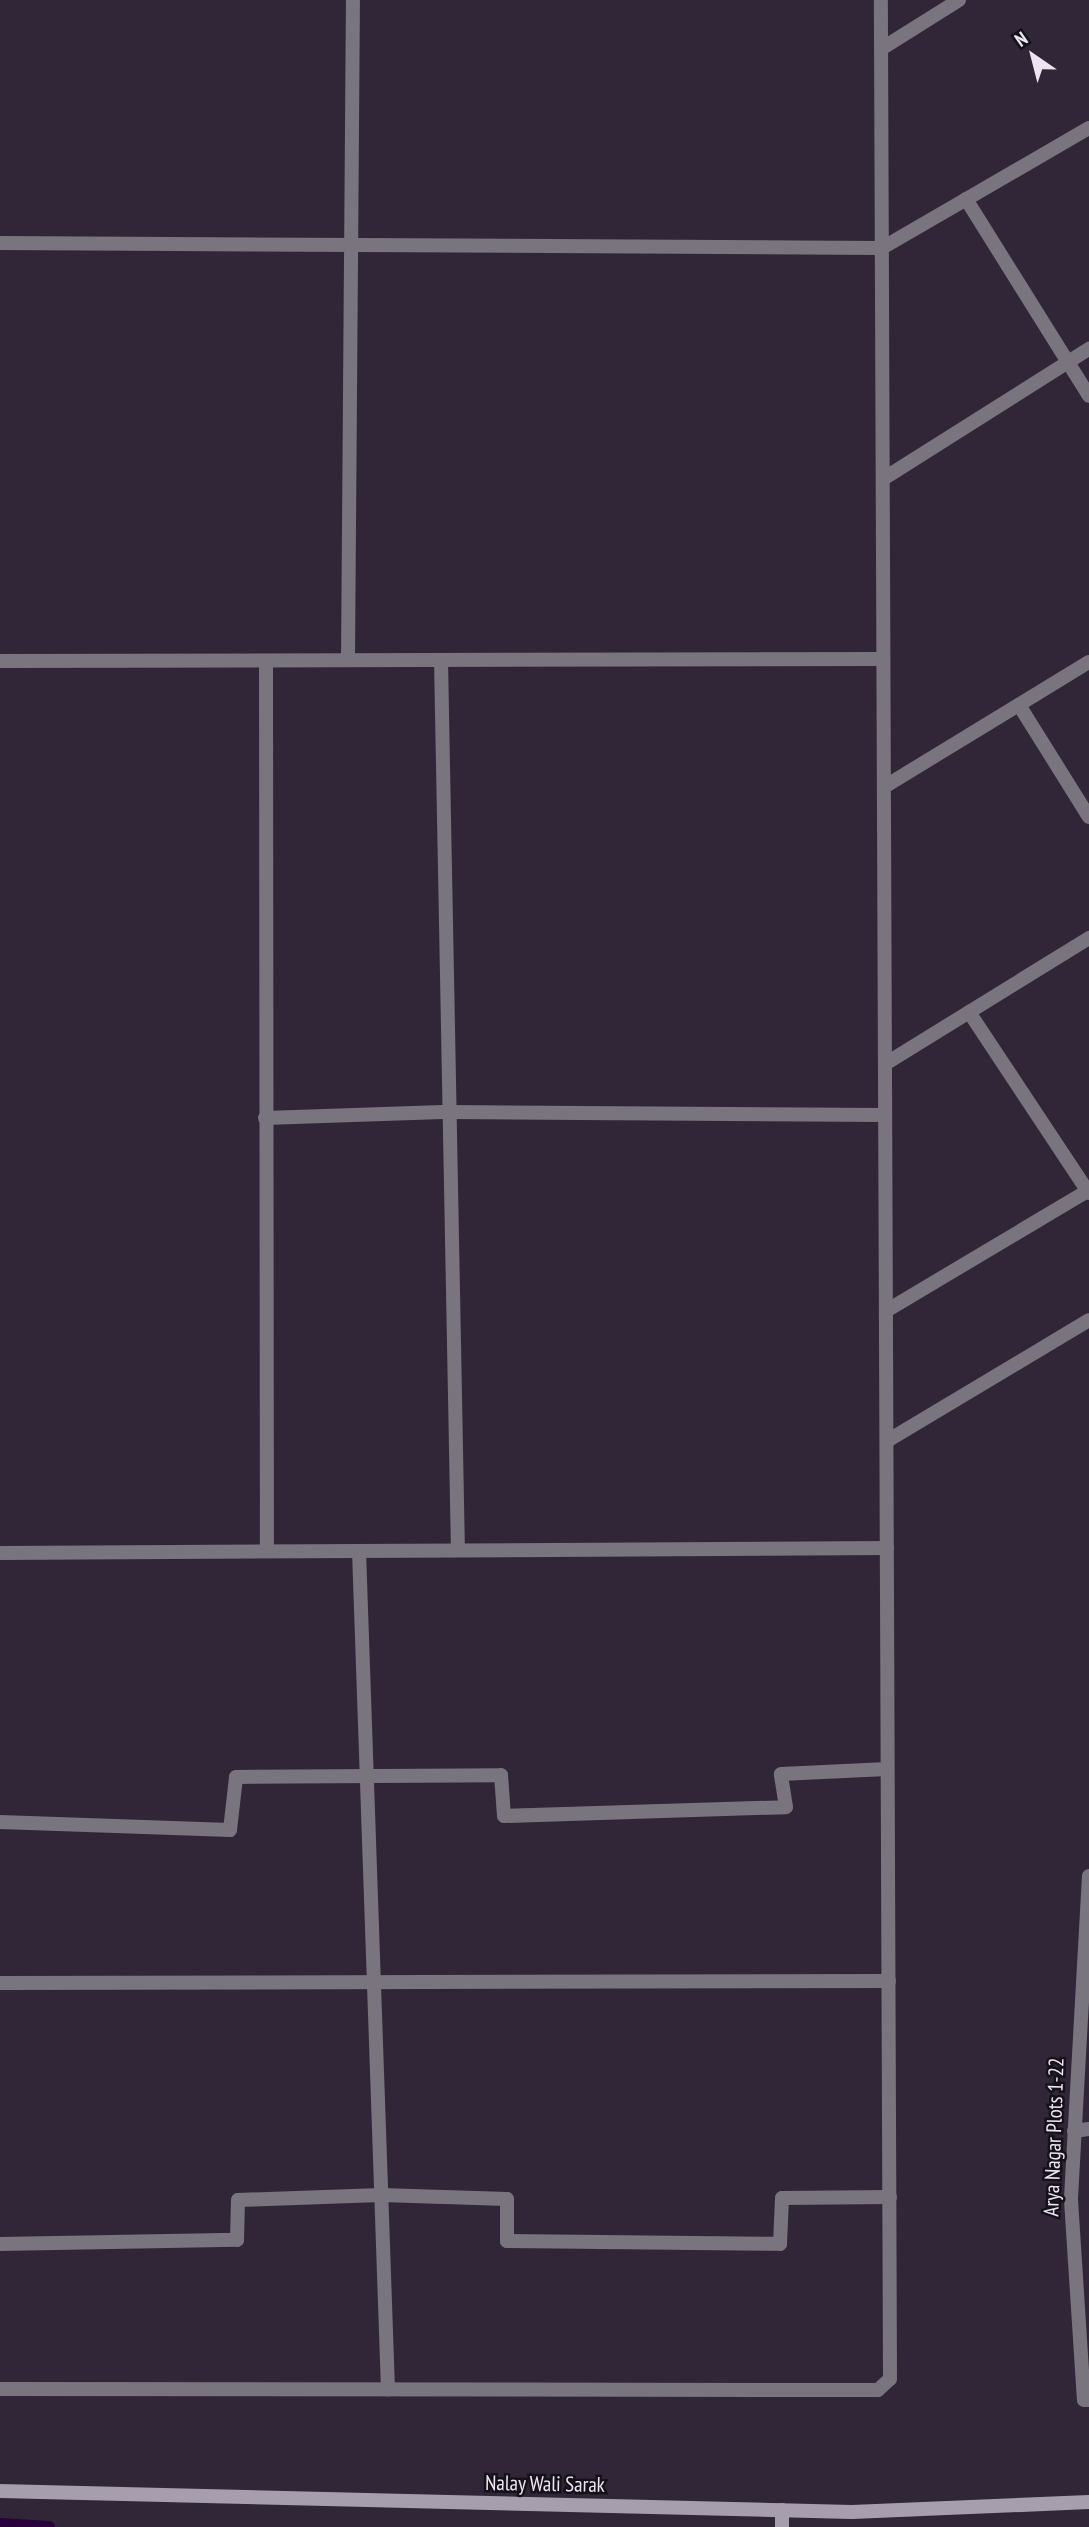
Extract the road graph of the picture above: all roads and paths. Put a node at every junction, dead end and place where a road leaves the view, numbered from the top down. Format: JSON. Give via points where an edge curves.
{"nodes":[{"id":1,"x":353,"y":0,"type":"edge"},
{"id":2,"x":881,"y":0,"type":"edge"},
{"id":3,"x":959,"y":0,"type":"edge"},
{"id":4,"x":881,"y":49,"type":"junction"},
{"id":5,"x":1089,"y":128,"type":"edge"},
{"id":6,"x":966,"y":199,"type":"junction"},
{"id":7,"x":0,"y":243,"type":"edge"},
{"id":8,"x":349,"y":245,"type":"junction"},
{"id":9,"x":882,"y":248,"type":"junction"},
{"id":10,"x":1089,"y":349,"type":"edge"},
{"id":11,"x":1068,"y":362,"type":"junction"},
{"id":12,"x":1089,"y":396,"type":"edge"},
{"id":13,"x":883,"y":479,"type":"junction"},
{"id":14,"x":883,"y":659,"type":"junction"},
{"id":15,"x":348,"y":660,"type":"junction"},
{"id":16,"x":441,"y":660,"type":"junction"},
{"id":17,"x":0,"y":661,"type":"edge"},
{"id":18,"x":266,"y":661,"type":"junction"},
{"id":19,"x":1089,"y":662,"type":"edge"},
{"id":20,"x":1019,"y":705,"type":"junction"},
{"id":21,"x":884,"y":787,"type":"junction"},
{"id":22,"x":1089,"y":817,"type":"edge"},
{"id":23,"x":1089,"y":938,"type":"edge"},
{"id":24,"x":969,"y":1012,"type":"junction"},
{"id":25,"x":885,"y":1064,"type":"junction"},
{"id":26,"x":450,"y":1112,"type":"junction"},
{"id":27,"x":885,"y":1115,"type":"junction"},
{"id":28,"x":265,"y":1118,"type":"junction"},
{"id":29,"x":1089,"y":1191,"type":"edge"},
{"id":30,"x":886,"y":1311,"type":"junction"},
{"id":31,"x":1089,"y":1320,"type":"edge"},
{"id":32,"x":887,"y":1441,"type":"junction"},
{"id":33,"x":887,"y":1548,"type":"junction"},
{"id":34,"x":458,"y":1550,"type":"junction"},
{"id":35,"x":267,"y":1551,"type":"junction"},
{"id":36,"x":359,"y":1551,"type":"junction"},
{"id":37,"x":0,"y":1553,"type":"edge"},
{"id":38,"x":887,"y":1769,"type":"junction"},
{"id":39,"x":367,"y":1774,"type":"junction"},
{"id":40,"x":0,"y":1822,"type":"edge"},
{"id":41,"x":1089,"y":1876,"type":"edge"},
{"id":42,"x":889,"y":1981,"type":"junction"},
{"id":43,"x":374,"y":1982,"type":"junction"},
{"id":44,"x":0,"y":1983,"type":"edge"},
{"id":45,"x":1089,"y":2129,"type":"edge"},
{"id":46,"x":1074,"y":2131,"type":"junction"},
{"id":47,"x":381,"y":2195,"type":"junction"},
{"id":48,"x":890,"y":2197,"type":"junction"},
{"id":49,"x":0,"y":2244,"type":"edge"},
{"id":50,"x":0,"y":2389,"type":"edge"},
{"id":51,"x":388,"y":2389,"type":"junction"},
{"id":52,"x":1086,"y":2400,"type":"edge"},
{"id":53,"x":0,"y":2491,"type":"edge"},
{"id":54,"x":1089,"y":2502,"type":"edge"},
{"id":55,"x":782,"y":2510,"type":"junction"},
{"id":56,"x":782,"y":2527,"type":"edge"}],
"edges":[{"from":1,"to":8,"type":"street"},
{"from":2,"to":4,"type":"street"},
{"from":3,"to":4,"type":"street"},
{"from":4,"to":9,"type":"street"},
{"from":5,"to":6,"type":"street"},
{"from":6,"to":9,"type":"street"},
{"from":6,"to":11,"type":"street"},
{"from":7,"to":8,"type":"street"},
{"from":8,"to":9,"type":"street"},
{"from":8,"to":15,"type":"street"},
{"from":9,"to":13,"type":"street"},
{"from":10,"to":11,"type":"street"},
{"from":11,"to":12,"type":"street"},
{"from":11,"to":13,"type":"street"},
{"from":13,"to":14,"type":"street"},
{"from":14,"to":16,"type":"street"},
{"from":14,"to":21,"type":"street"},
{"from":15,"to":16,"type":"street"},
{"from":15,"to":18,"type":"street"},
{"from":16,"to":26,"type":"street"},
{"from":17,"to":18,"type":"street"},
{"from":18,"to":28,"type":"street"},
{"from":19,"to":20,"type":"street"},
{"from":20,"to":21,"type":"street"},
{"from":20,"to":22,"type":"street"},
{"from":21,"to":25,"type":"street"},
{"from":23,"to":24,"type":"street"},
{"from":24,"to":25,"type":"street"},
{"from":24,"to":29,"type":"street"},
{"from":25,"to":27,"type":"street"},
{"from":26,"to":27,"type":"street"},
{"from":26,"to":28,"type":"street"},
{"from":26,"to":34,"type":"street"},
{"from":27,"to":30,"type":"street"},
{"from":28,"to":35,"type":"street"},
{"from":29,"to":30,"type":"street"},
{"from":30,"to":32,"type":"street"},
{"from":31,"to":32,"type":"street"},
{"from":32,"to":33,"type":"street"},
{"from":33,"to":34,"type":"street"},
{"from":33,"to":38,"type":"street"},
{"from":34,"to":36,"type":"street"},
{"from":35,"to":36,"type":"street"},
{"from":35,"to":37,"type":"street"},
{"from":36,"to":39,"type":"street"},
{"from":38,"to":39,"type":"street","via":[[781,1774],[786,1807],[504,1816],[501,1775]]},
{"from":38,"to":42,"type":"street"},
{"from":39,"to":40,"type":"street","via":[[236,1777],[230,1830]]},
{"from":39,"to":43,"type":"street"},
{"from":41,"to":46,"type":"street","name":"Arya Nagar Plots 1-22"},
{"from":42,"to":43,"type":"street"},
{"from":42,"to":48,"type":"street"},
{"from":43,"to":44,"type":"street"},
{"from":43,"to":47,"type":"street"},
{"from":45,"to":46,"type":"street"},
{"from":46,"to":52,"type":"street","name":"Arya Nagar Plots 1-22","via":[[1071,2200]]},
{"from":47,"to":48,"type":"street","via":[[508,2199],[507,2241],[780,2244],[782,2198]]},
{"from":47,"to":49,"type":"street","via":[[238,2200],[237,2240]]},
{"from":47,"to":51,"type":"street"},
{"from":48,"to":51,"type":"street","via":[[890,2379],[878,2390]]},
{"from":50,"to":51,"type":"street"},
{"from":53,"to":55,"type":"main road","name":"Nalay Wali Sarak"},
{"from":54,"to":55,"type":"main road","name":"Nalay Wali Sarak"},
{"from":55,"to":56,"type":"main road"}]}
